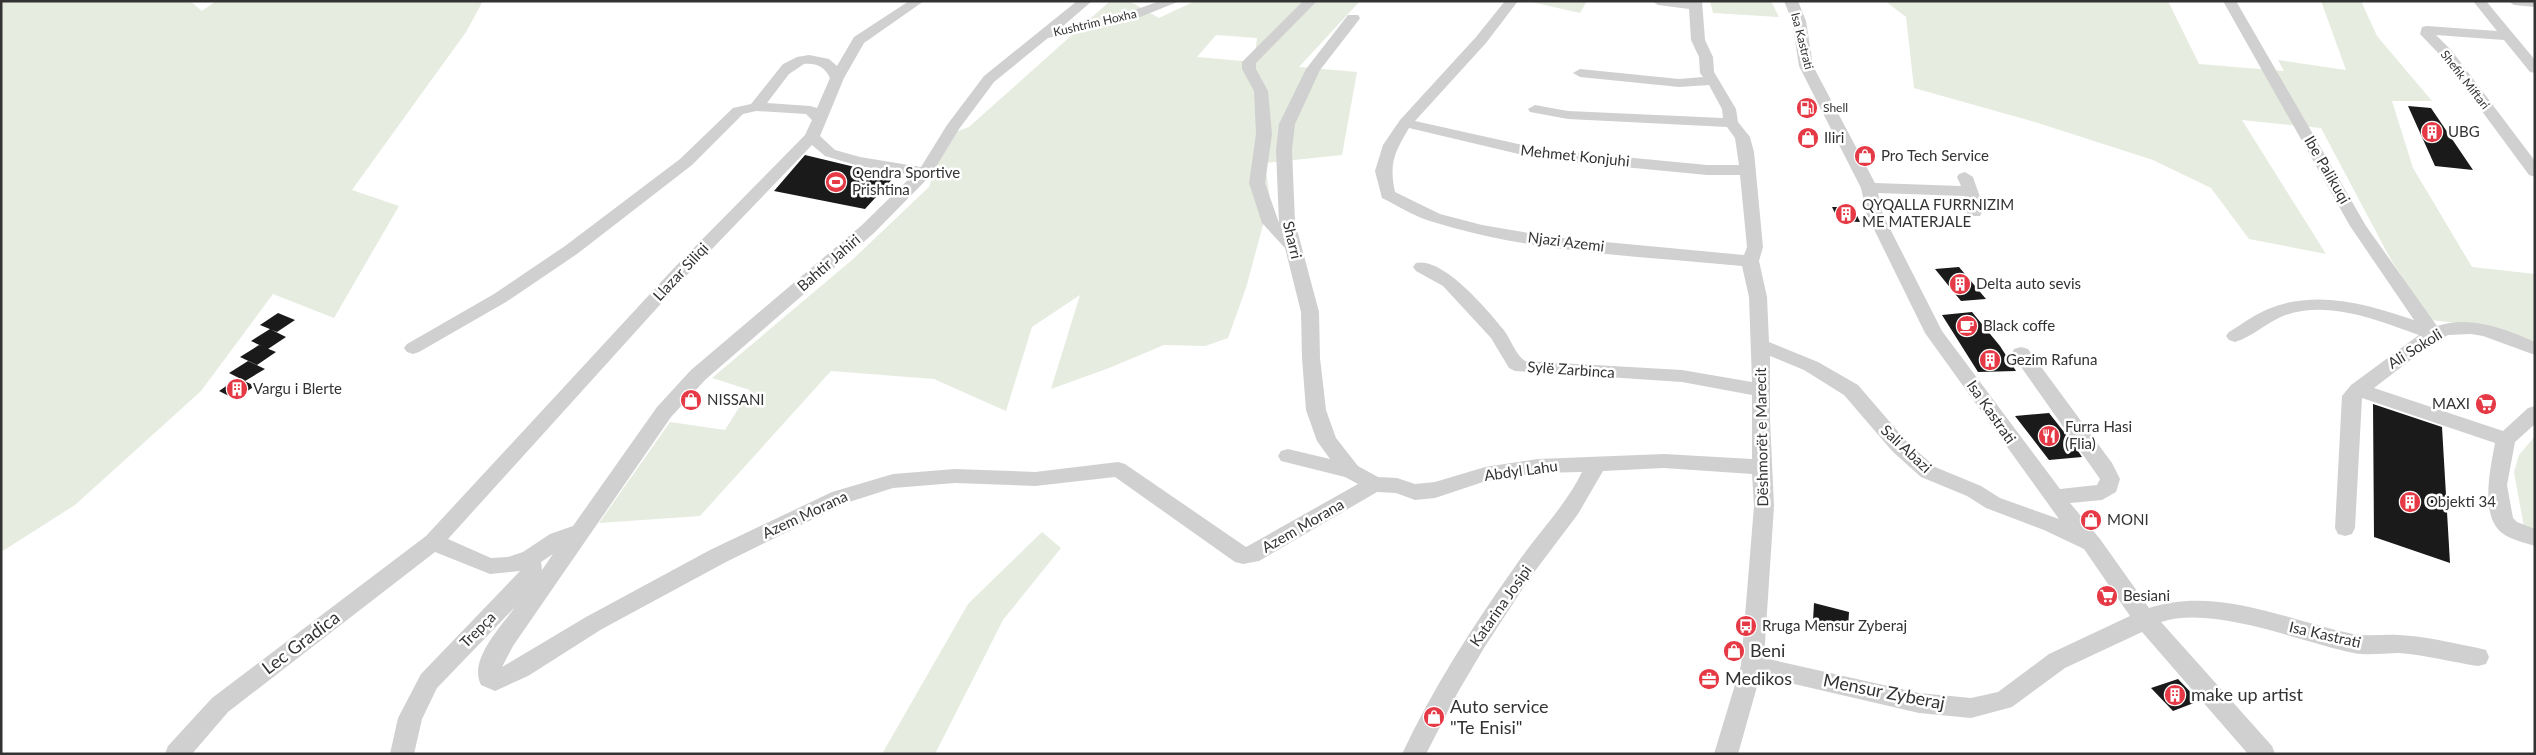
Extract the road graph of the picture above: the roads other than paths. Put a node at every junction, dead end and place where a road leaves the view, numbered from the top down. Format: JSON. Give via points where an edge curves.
{"nodes":[{"id":1,"x":918,"y":1,"type":"edge"},
{"id":2,"x":1086,"y":1,"type":"edge"},
{"id":3,"x":1174,"y":1,"type":"edge"},
{"id":4,"x":1311,"y":1,"type":"edge"},
{"id":5,"x":1512,"y":1,"type":"edge"},
{"id":6,"x":1658,"y":1,"type":"edge"},
{"id":7,"x":1791,"y":1,"type":"edge"},
{"id":8,"x":2229,"y":1,"type":"edge"},
{"id":9,"x":2480,"y":1,"type":"edge"},
{"id":10,"x":2514,"y":1,"type":"edge"},
{"id":11,"x":2534,"y":2,"type":"edge"},
{"id":12,"x":1695,"y":4,"type":"edge"},
{"id":13,"x":1353,"y":18,"type":"dead end"},
{"id":14,"x":1045,"y":35,"type":"junction"},
{"id":15,"x":2508,"y":36,"type":"junction"},
{"id":16,"x":2535,"y":69,"type":"edge"},
{"id":17,"x":1580,"y":73,"type":"dead end"},
{"id":18,"x":837,"y":78,"type":"junction"},
{"id":19,"x":1713,"y":80,"type":"junction"},
{"id":20,"x":756,"y":107,"type":"junction"},
{"id":21,"x":1535,"y":109,"type":"dead end"},
{"id":22,"x":818,"y":118,"type":"junction"},
{"id":23,"x":1405,"y":123,"type":"junction"},
{"id":24,"x":1731,"y":123,"type":"junction"},
{"id":25,"x":812,"y":137,"type":"junction"},
{"id":26,"x":1748,"y":170,"type":"junction"},
{"id":27,"x":925,"y":172,"type":"junction"},
{"id":28,"x":2535,"y":172,"type":"edge"},
{"id":29,"x":1968,"y":184,"type":"joint"},
{"id":30,"x":1869,"y":188,"type":"junction"},
{"id":31,"x":1974,"y":213,"type":"dead end"},
{"id":32,"x":1292,"y":244,"type":"junction"},
{"id":33,"x":1750,"y":261,"type":"junction"},
{"id":34,"x":1422,"y":267,"type":"dead end"},
{"id":35,"x":2433,"y":334,"type":"junction"},
{"id":36,"x":2235,"y":336,"type":"dead end"},
{"id":37,"x":1760,"y":345,"type":"junction"},
{"id":38,"x":413,"y":348,"type":"dead end"},
{"id":39,"x":2535,"y":350,"type":"edge"},
{"id":40,"x":2022,"y":353,"type":"dead end"},
{"id":41,"x":1762,"y":390,"type":"junction"},
{"id":42,"x":2358,"y":390,"type":"junction"},
{"id":43,"x":2535,"y":413,"type":"edge"},
{"id":44,"x":2506,"y":439,"type":"junction"},
{"id":45,"x":1288,"y":456,"type":"dead end"},
{"id":46,"x":1596,"y":464,"type":"junction"},
{"id":47,"x":1763,"y":467,"type":"junction"},
{"id":48,"x":1351,"y":471,"type":"junction"},
{"id":49,"x":1374,"y":484,"type":"junction"},
{"id":50,"x":2053,"y":497,"type":"junction"},
{"id":51,"x":2344,"y":528,"type":"dead end"},
{"id":52,"x":579,"y":532,"type":"junction"},
{"id":53,"x":2535,"y":538,"type":"edge"},
{"id":54,"x":433,"y":542,"type":"junction"},
{"id":55,"x":2094,"y":545,"type":"junction"},
{"id":56,"x":530,"y":559,"type":"junction"},
{"id":57,"x":2144,"y":619,"type":"junction"},
{"id":58,"x":2478,"y":657,"type":"dead end"},
{"id":59,"x":1752,"y":665,"type":"junction"},
{"id":60,"x":177,"y":754,"type":"edge"},
{"id":61,"x":402,"y":754,"type":"edge"},
{"id":62,"x":1414,"y":754,"type":"edge"},
{"id":63,"x":1726,"y":754,"type":"edge"},
{"id":64,"x":2263,"y":754,"type":"edge"}],
"edges":[{"from":1,"to":18,"type":"street","name":"Llazar Siliqi","via":[[859,40]]},
{"from":2,"to":14,"type":"street","name":"Bahtir Jahiri"},
{"from":3,"to":14,"type":"street","name":"Kushtrim Hoxha","via":[[1130,16]]},
{"from":4,"to":32,"type":"street","via":[[1249,62],[1249,69],[1261,90],[1264,125],[1257,183],[1270,223]]},
{"from":5,"to":23,"type":"street"},
{"from":6,"to":12,"type":"street","name":"Dëshmorët e Marecit"},
{"from":7,"to":30,"type":"street","name":"Isa Kastrati","via":[[1799,21],[1806,66]]},
{"from":8,"to":35,"type":"street","name":"Ibe Palikuqi","via":[[2358,226]]},
{"from":9,"to":15,"type":"street"},
{"from":10,"to":11,"type":"street"},
{"from":12,"to":19,"type":"street","name":"Dëshmorët e Marecit","via":[[1698,40],[1706,57],[1707,74]]},
{"from":13,"to":32,"type":"street","name":"Sharri","via":[[1313,69],[1287,124],[1284,188]]},
{"from":14,"to":27,"type":"street","name":"Bahtir Jahiri","via":[[989,79],[952,128]]},
{"from":15,"to":16,"type":"street"},
{"from":15,"to":28,"type":"street","name":"Shefik Miftari","via":[[2427,30],[2426,34],[2447,54]]},
{"from":17,"to":19,"type":"street","via":[[1679,83]]},
{"from":18,"to":20,"type":"street","via":[[825,61],[801,61],[789,66]]},
{"from":18,"to":22,"type":"street","name":"Llazar Siliqi"},
{"from":19,"to":24,"type":"street","name":"Dëshmorët e Marecit","via":[[1729,109]]},
{"from":20,"to":22,"type":"street","via":[[810,110]]},
{"from":20,"to":38,"type":"street","via":[[738,111],[686,162],[571,250],[500,298]]},
{"from":21,"to":24,"type":"street","via":[[1568,116]]},
{"from":22,"to":25,"type":"street","name":"Llazar Siliqi"},
{"from":23,"to":26,"type":"street","name":"Mehmet Konjuhi","via":[[1540,154],[1707,170]]},
{"from":23,"to":33,"type":"street","name":"Njazi Azemi","via":[[1391,145],[1383,171],[1388,195],[1434,217],[1481,230],[1572,244]]},
{"from":24,"to":26,"type":"street","name":"Dëshmorët e Marecit","via":[[1742,137]]},
{"from":25,"to":27,"type":"street","via":[[830,153]]},
{"from":25,"to":54,"type":"street","name":"Llazar Siliqi","via":[[680,272]]},
{"from":26,"to":33,"type":"street","name":"Dëshmorët e Marecit","via":[[1755,247]]},
{"from":27,"to":52,"type":"street","name":"Bahtir Jahiri","via":[[868,230],[698,375],[664,412]]},
{"from":29,"to":30,"type":"street"},
{"from":29,"to":31,"type":"street","via":[[1976,209]]},
{"from":30,"to":50,"type":"street","name":"Isa Kastrati","via":[[1875,215],[1934,333]]},
{"from":32,"to":48,"type":"street","name":"Sharri","via":[[1310,312],[1310,358],[1316,410],[1327,441]]},
{"from":33,"to":37,"type":"street","name":"Dëshmorët e Marecit","via":[[1758,297]]},
{"from":34,"to":41,"type":"street","name":"Sylë Zarbinca","via":[[1448,282],[1497,334],[1516,364],[1522,367],[1682,376]]},
{"from":35,"to":36,"type":"street","via":[[2366,312],[2308,304],[2281,311]]},
{"from":35,"to":39,"type":"street","name":"Ali Sokoli","via":[[2448,329],[2477,329],[2510,338]]},
{"from":35,"to":42,"type":"street","name":"Ali Sokoli"},
{"from":37,"to":41,"type":"street","name":"Dëshmorët e Marecit"},
{"from":37,"to":55,"type":"street","name":"Sali Abazi","via":[[1811,366],[1852,390],[1900,447],[1928,472],[1974,491],[1992,503],[2051,524]]},
{"from":40,"to":50,"type":"street","via":[[2110,479],[2109,487],[2102,492]]},
{"from":41,"to":47,"type":"street","name":"Dëshmorët e Marecit"},
{"from":42,"to":44,"type":"street"},
{"from":42,"to":51,"type":"street","via":[[2352,396]]},
{"from":43,"to":44,"type":"street"},
{"from":44,"to":53,"type":"street","via":[[2497,485],[2500,515],[2510,528]]},
{"from":45,"to":48,"type":"street","name":"Abdyl Lahu"},
{"from":46,"to":47,"type":"street","name":"Abdyl Lahu","via":[[1664,461]]},
{"from":46,"to":49,"type":"street","name":"Abdyl Lahu","via":[[1538,466],[1485,474],[1436,490],[1415,492]]},
{"from":46,"to":62,"type":"street","name":"Katarina Josipi","via":[[1587,484],[1461,663],[1439,700]]},
{"from":47,"to":59,"type":"street","name":"Dëshmorët e Marecit","via":[[1764,506]]},
{"from":48,"to":49,"type":"street","name":"Abdyl Lahu"},
{"from":49,"to":52,"type":"street","name":"Azem Morana","via":[[1259,551],[1243,556],[1118,469],[1035,479],[955,476],[893,481],[839,497],[718,556],[594,623],[520,669],[495,681],[489,678],[491,661]]},
{"from":50,"to":55,"type":"street","name":"Isa Kastrati"},
{"from":52,"to":56,"type":"street","via":[[557,540]]},
{"from":54,"to":56,"type":"street","via":[[490,566]]},
{"from":54,"to":60,"type":"street","name":"Lec Gradica","via":[[220,705]]},
{"from":55,"to":57,"type":"street","name":"Isa Kastrati"},
{"from":56,"to":61,"type":"street","name":"Trepça","via":[[531,573],[516,593],[429,681],[410,718]]},
{"from":57,"to":58,"type":"street","name":"Isa Kastrati","via":[[2168,611],[2203,608],[2356,644],[2400,644]]},
{"from":57,"to":59,"type":"street","name":"Mensur Zyberaj","via":[[2127,630],[2057,661],[2004,700],[1971,708],[1919,703]]},
{"from":57,"to":64,"type":"street","name":"Isa Kastrati"},
{"from":59,"to":63,"type":"street","name":"Dëshmorët e Marecit"}]}
